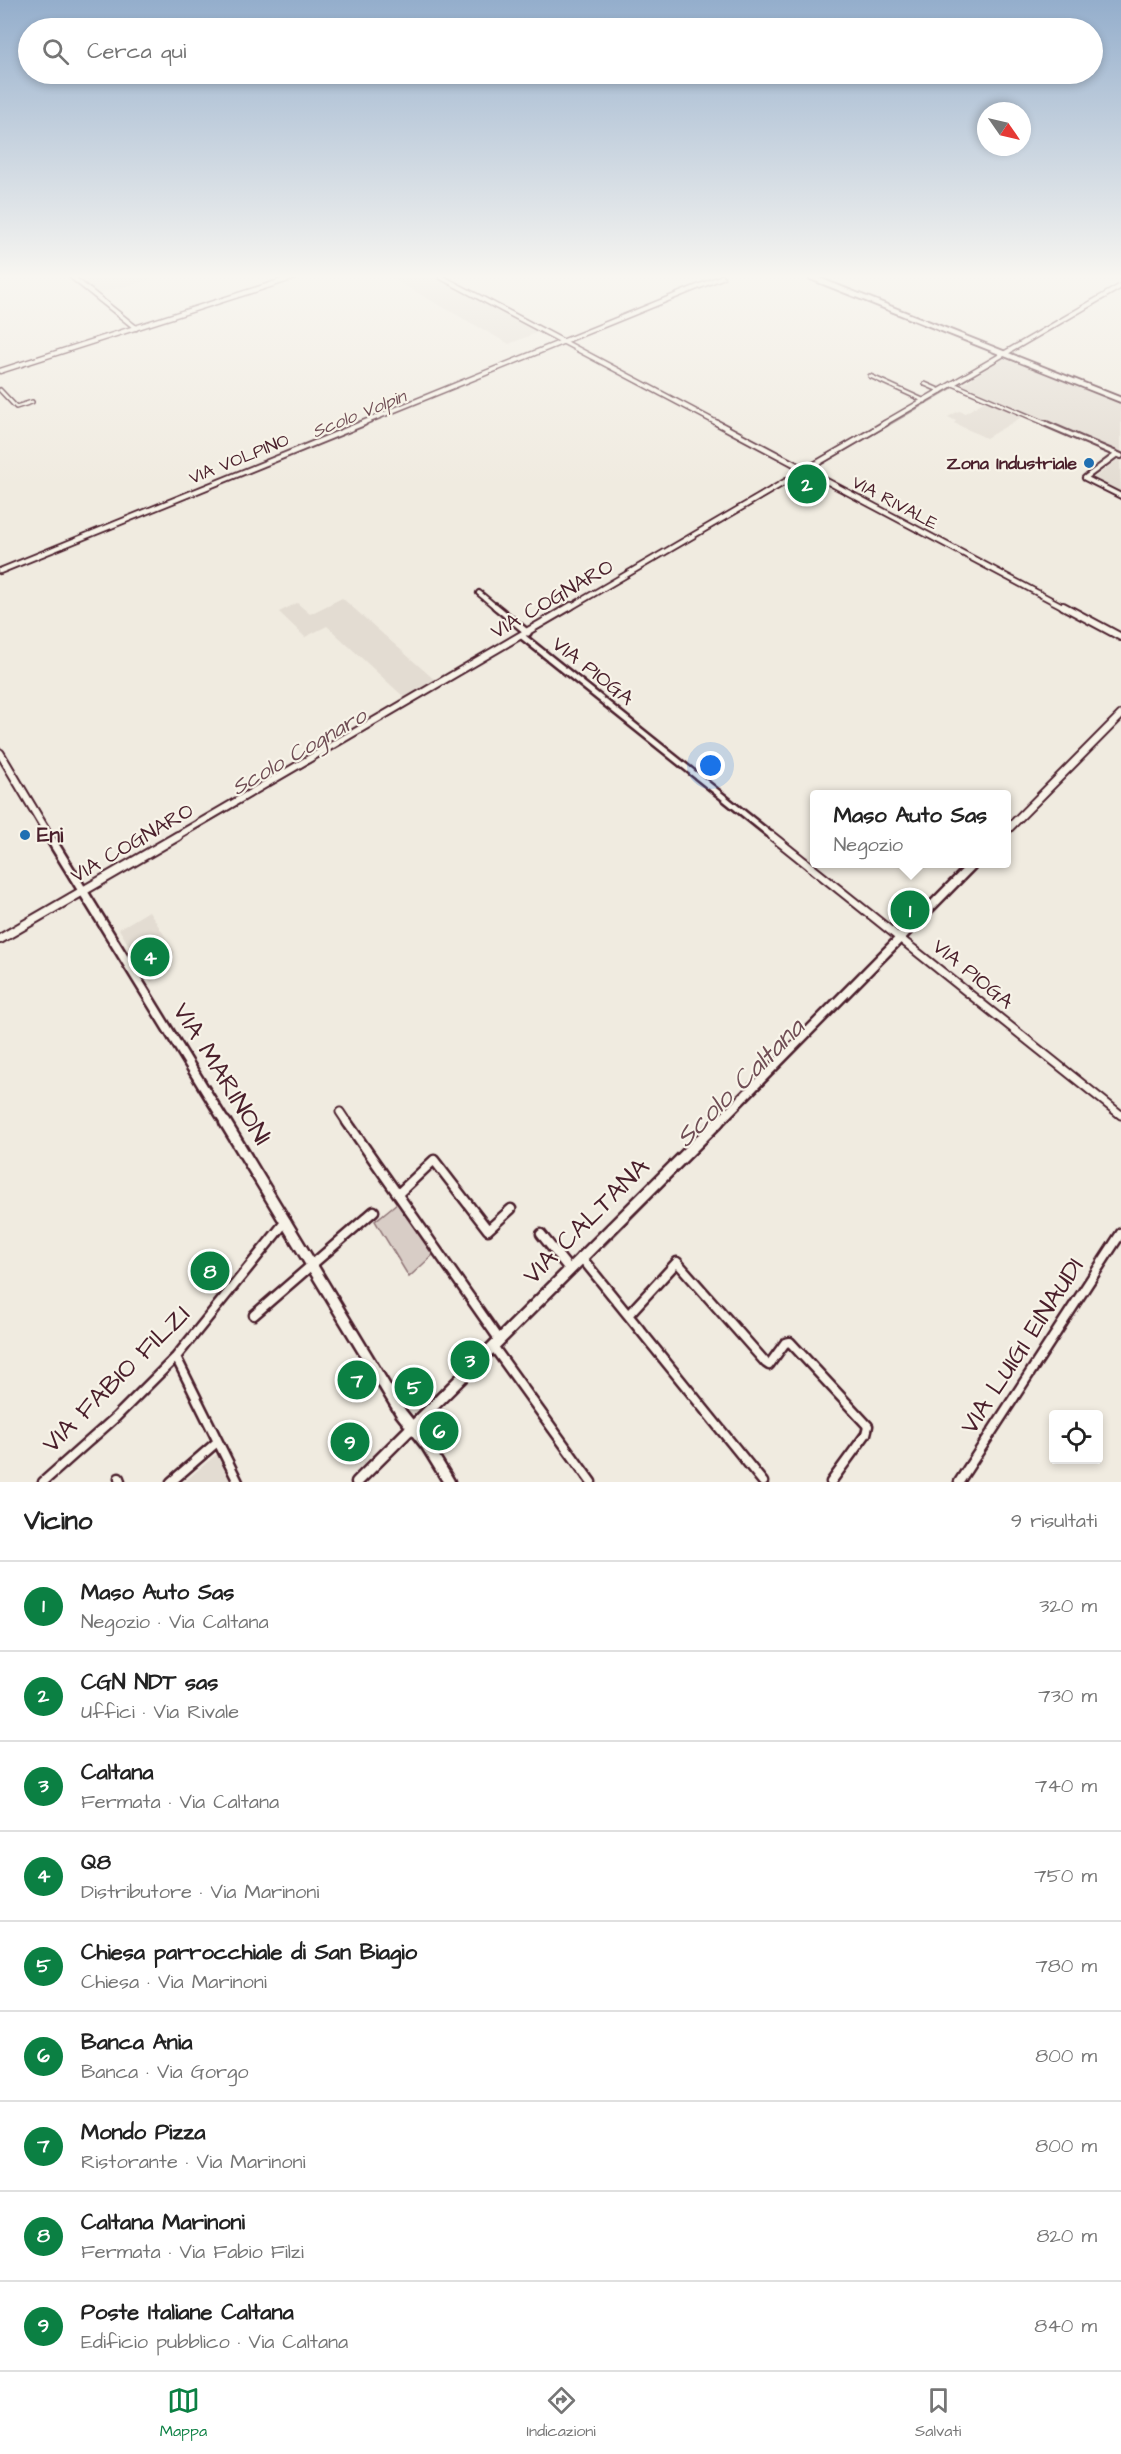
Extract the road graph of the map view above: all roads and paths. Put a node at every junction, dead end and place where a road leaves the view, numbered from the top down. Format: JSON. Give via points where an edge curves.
{"nodes":[{"id":1,"x":77,"y":346,"type":"edge"},
{"id":2,"x":554,"y":346,"type":"edge"},
{"id":3,"x":572,"y":346,"type":"edge"},
{"id":4,"x":984,"y":346,"type":"edge"},
{"id":5,"x":1017,"y":346,"type":"edge"},
{"id":6,"x":1004,"y":354,"type":"junction"},
{"id":7,"x":0,"y":370,"type":"edge"},
{"id":8,"x":870,"y":376,"type":"dead end"},
{"id":9,"x":925,"y":384,"type":"dead end"},
{"id":10,"x":953,"y":384,"type":"junction"},
{"id":11,"x":0,"y":390,"type":"edge"},
{"id":12,"x":941,"y":391,"type":"junction"},
{"id":13,"x":925,"y":400,"type":"junction"},
{"id":14,"x":1121,"y":400,"type":"edge"},
{"id":15,"x":32,"y":402,"type":"dead end"},
{"id":16,"x":1119,"y":455,"type":"edge"},
{"id":17,"x":805,"y":471,"type":"junction"},
{"id":18,"x":1121,"y":496,"type":"edge"},
{"id":19,"x":0,"y":571,"type":"edge"},
{"id":20,"x":479,"y":593,"type":"dead end"},
{"id":21,"x":528,"y":633,"type":"junction"},
{"id":22,"x":522,"y":636,"type":"junction"},
{"id":23,"x":1121,"y":637,"type":"edge"},
{"id":24,"x":1121,"y":715,"type":"edge"},
{"id":25,"x":0,"y":753,"type":"edge"},
{"id":26,"x":1011,"y":826,"type":"edge"},
{"id":27,"x":810,"y":866,"type":"edge"},
{"id":28,"x":813,"y":868,"type":"edge"},
{"id":29,"x":969,"y":868,"type":"edge"},
{"id":30,"x":82,"y":892,"type":"junction"},
{"id":31,"x":899,"y":937,"type":"junction"},
{"id":32,"x":0,"y":939,"type":"edge"},
{"id":33,"x":340,"y":1112,"type":"dead end"},
{"id":34,"x":1121,"y":1115,"type":"edge"},
{"id":35,"x":398,"y":1194,"type":"junction"},
{"id":36,"x":512,"y":1209,"type":"dead end"},
{"id":37,"x":374,"y":1211,"type":"dead end"},
{"id":38,"x":286,"y":1221,"type":"junction"},
{"id":39,"x":1121,"y":1233,"type":"edge"},
{"id":40,"x":542,"y":1234,"type":"dead end"},
{"id":41,"x":581,"y":1257,"type":"junction"},
{"id":42,"x":313,"y":1265,"type":"junction"},
{"id":43,"x":569,"y":1269,"type":"junction"},
{"id":44,"x":629,"y":1314,"type":"junction"},
{"id":45,"x":254,"y":1315,"type":"dead end"},
{"id":46,"x":496,"y":1342,"type":"junction"},
{"id":47,"x":176,"y":1357,"type":"junction"},
{"id":48,"x":412,"y":1428,"type":"junction"},
{"id":49,"x":217,"y":1442,"type":"junction"},
{"id":50,"x":43,"y":1482,"type":"edge"},
{"id":51,"x":171,"y":1482,"type":"edge"},
{"id":52,"x":237,"y":1482,"type":"edge"},
{"id":53,"x":357,"y":1482,"type":"edge"},
{"id":54,"x":449,"y":1482,"type":"edge"},
{"id":55,"x":591,"y":1482,"type":"edge"},
{"id":56,"x":763,"y":1482,"type":"edge"},
{"id":57,"x":831,"y":1482,"type":"edge"},
{"id":58,"x":959,"y":1482,"type":"edge"}],
"edges":[{"from":1,"to":7,"type":"street"},
{"from":2,"to":19,"type":"street","name":"VIA VOLPINO"},
{"from":3,"to":17,"type":"street","name":"VIA RIVALE"},
{"from":4,"to":6,"type":"main road"},
{"from":5,"to":6,"type":"street","name":"VIA COGNARO"},
{"from":6,"to":10,"type":"street","name":"VIA COGNARO"},
{"from":6,"to":14,"type":"main road"},
{"from":8,"to":13,"type":"street"},
{"from":9,"to":12,"type":"street"},
{"from":10,"to":12,"type":"street","name":"VIA COGNARO"},
{"from":10,"to":16,"type":"street"},
{"from":11,"to":15,"type":"street","via":[[16,407]]},
{"from":12,"to":13,"type":"street","name":"VIA COGNARO"},
{"from":13,"to":17,"type":"street","name":"VIA COGNARO"},
{"from":16,"to":18,"type":"street","via":[[1085,478]]},
{"from":17,"to":21,"type":"street","name":"VIA COGNARO"},
{"from":17,"to":23,"type":"street","name":"VIA RIVALE"},
{"from":20,"to":21,"type":"street"},
{"from":21,"to":22,"type":"street","name":"VIA COGNARO"},
{"from":22,"to":27,"type":"street","name":"VIA PIOGA"},
{"from":22,"to":30,"type":"street","name":"VIA COGNARO"},
{"from":24,"to":26,"type":"main road"},
{"from":25,"to":30,"type":"main road","name":"VIA MARINONI"},
{"from":28,"to":31,"type":"street","name":"VIA PIOGA"},
{"from":29,"to":31,"type":"main road","name":"VIA CALTANA"},
{"from":30,"to":32,"type":"street","name":"VIA COGNARO"},
{"from":30,"to":38,"type":"main road","name":"VIA MARINONI"},
{"from":31,"to":34,"type":"street","name":"VIA PIOGA"},
{"from":31,"to":41,"type":"main road","name":"VIA CALTANA"},
{"from":33,"to":35,"type":"street"},
{"from":35,"to":36,"type":"street","via":[[434,1160],[488,1230]]},
{"from":35,"to":46,"type":"street"},
{"from":37,"to":42,"type":"street"},
{"from":38,"to":42,"type":"main road","name":"VIA MARINONI"},
{"from":38,"to":47,"type":"street","name":"VIA FABIO FILZI"},
{"from":39,"to":58,"type":"street","name":"VIA LUIGI EINAUDI"},
{"from":40,"to":43,"type":"street"},
{"from":41,"to":43,"type":"main road","name":"VIA CALTANA"},
{"from":41,"to":44,"type":"street"},
{"from":42,"to":45,"type":"street"},
{"from":42,"to":48,"type":"main road","name":"VIA MARINONI"},
{"from":43,"to":46,"type":"main road","name":"VIA CALTANA"},
{"from":44,"to":56,"type":"street"},
{"from":44,"to":57,"type":"street","via":[[677,1262],[766,1363],[770,1365],[785,1343],[790,1342],[868,1426]]},
{"from":46,"to":48,"type":"main road","name":"VIA CALTANA"},
{"from":46,"to":55,"type":"street"},
{"from":47,"to":49,"type":"street"},
{"from":47,"to":50,"type":"street","name":"VIA FABIO FILZI","via":[[116,1418]]},
{"from":48,"to":53,"type":"main road","name":"VIA CALTANA"},
{"from":48,"to":54,"type":"main road","name":"VIA MARINONI"},
{"from":49,"to":51,"type":"street"},
{"from":49,"to":52,"type":"street"}]}
